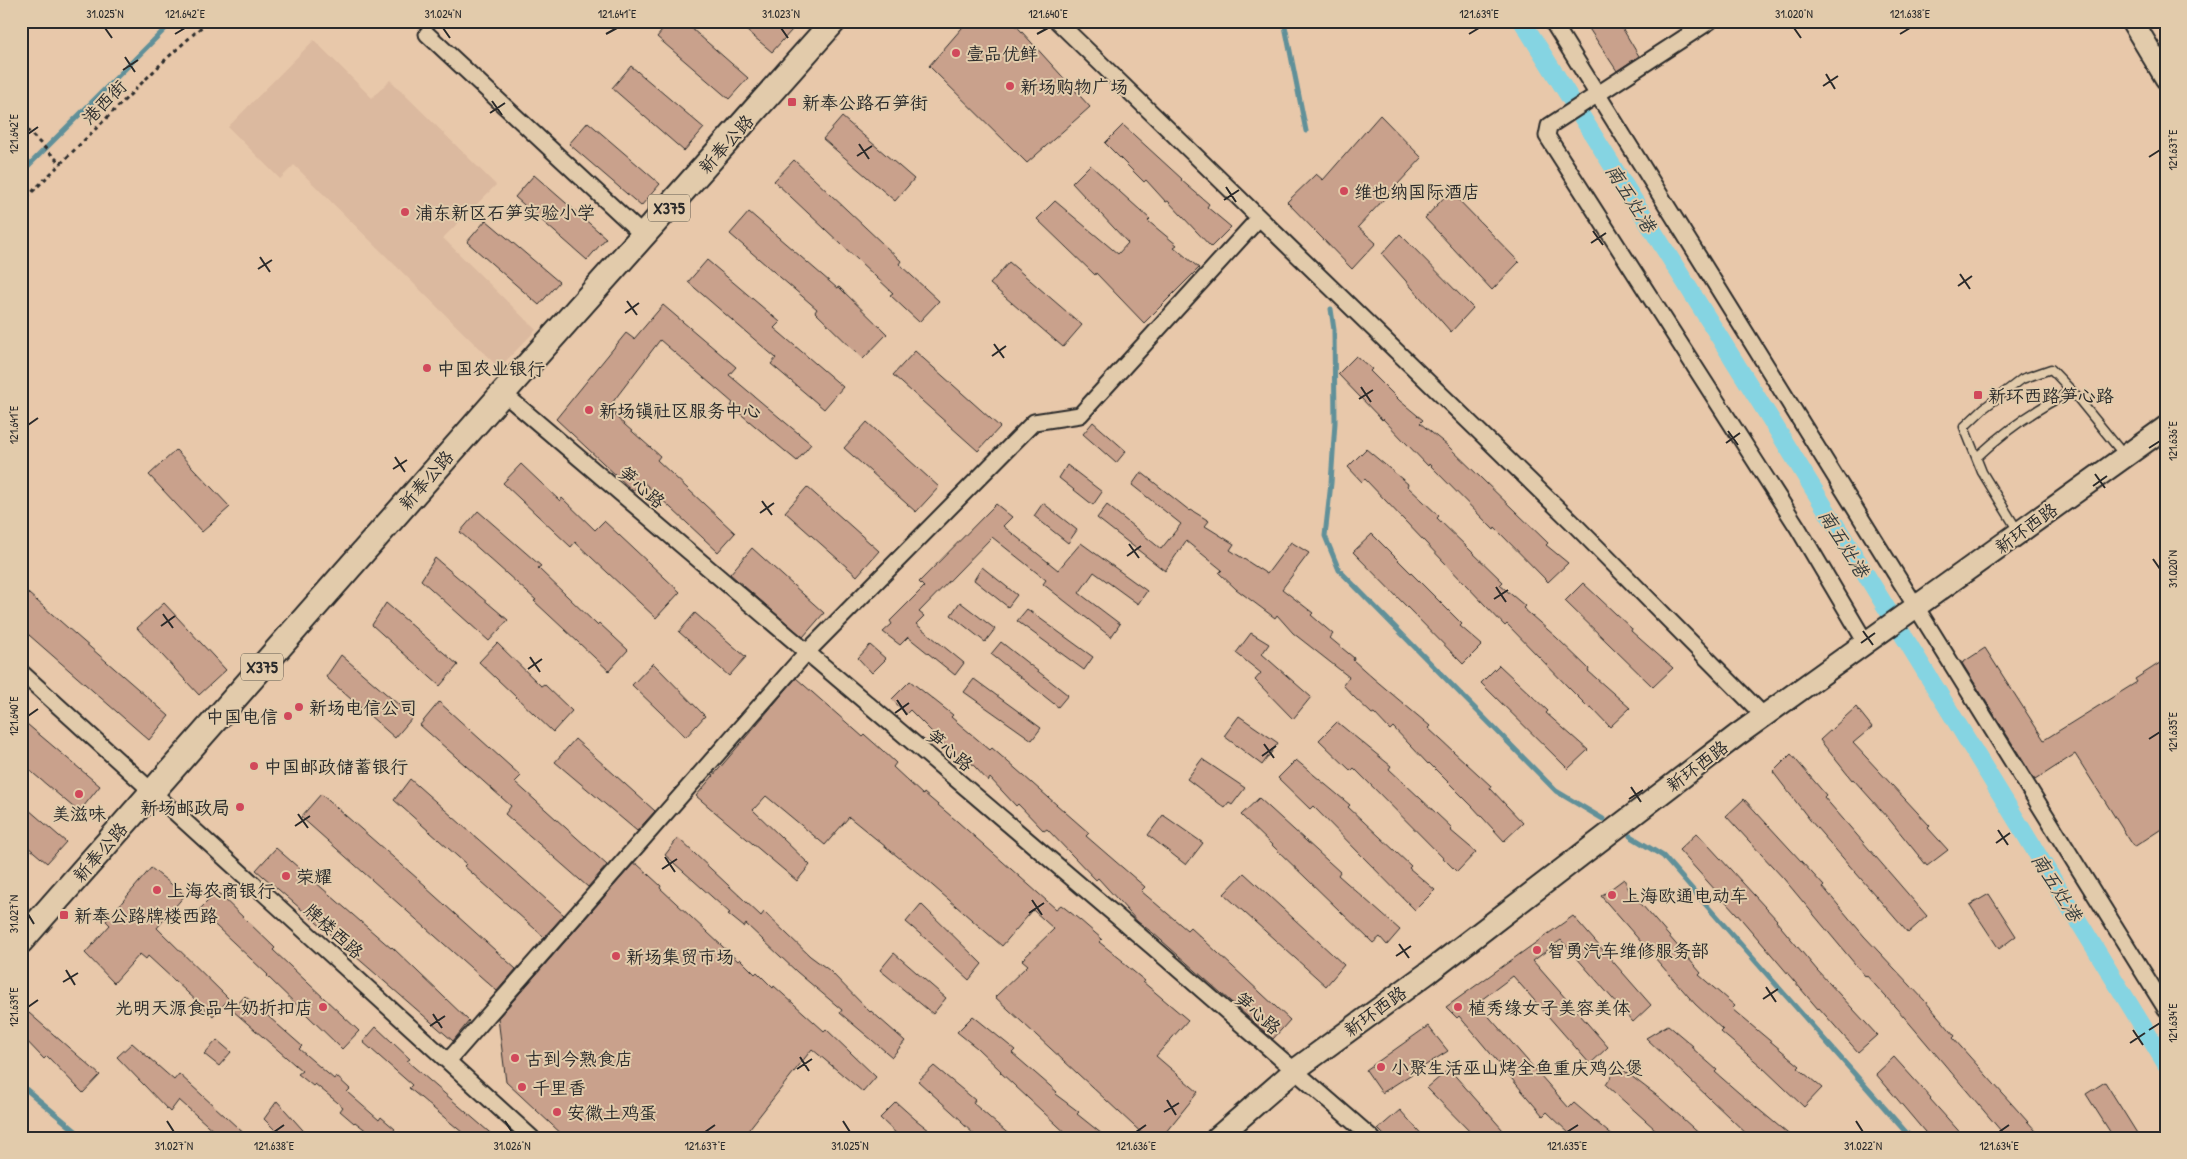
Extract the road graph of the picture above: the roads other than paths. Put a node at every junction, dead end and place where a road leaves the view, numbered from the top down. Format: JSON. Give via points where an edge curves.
{"nodes":[{"id":1,"x":834,"y":21,"type":"edge"},
{"id":2,"x":1057,"y":21,"type":"edge"},
{"id":3,"x":1552,"y":21,"type":"edge"},
{"id":4,"x":1710,"y":21,"type":"edge"},
{"id":5,"x":2132,"y":21,"type":"edge"},
{"id":6,"x":428,"y":34,"type":"dead end"},
{"id":7,"x":2166,"y":78,"type":"edge"},
{"id":8,"x":1597,"y":96,"type":"junction"},
{"id":9,"x":1259,"y":218,"type":"junction"},
{"id":10,"x":644,"y":236,"type":"junction"},
{"id":11,"x":2072,"y":391,"type":"junction"},
{"id":12,"x":503,"y":393,"type":"junction"},
{"id":13,"x":2166,"y":427,"type":"edge"},
{"id":14,"x":2125,"y":456,"type":"junction"},
{"id":15,"x":1977,"y":458,"type":"junction"},
{"id":16,"x":2019,"y":533,"type":"junction"},
{"id":17,"x":1913,"y":609,"type":"junction"},
{"id":18,"x":1872,"y":639,"type":"junction"},
{"id":19,"x":807,"y":652,"type":"junction"},
{"id":20,"x":21,"y":672,"type":"edge"},
{"id":21,"x":1764,"y":716,"type":"junction"},
{"id":22,"x":152,"y":793,"type":"junction"},
{"id":23,"x":21,"y":941,"type":"edge"},
{"id":24,"x":2166,"y":1009,"type":"edge"},
{"id":25,"x":448,"y":1061,"type":"junction"},
{"id":26,"x":1295,"y":1070,"type":"junction"},
{"id":27,"x":532,"y":1138,"type":"edge"},
{"id":28,"x":1217,"y":1138,"type":"edge"},
{"id":29,"x":1372,"y":1138,"type":"edge"}],
"edges":[{"from":1,"to":10,"type":"main road","name":"新奉公路","number":"X375"},
{"from":2,"to":9,"type":"street"},
{"from":3,"to":8,"type":"street"},
{"from":4,"to":8,"type":"street"},
{"from":5,"to":7,"type":"street"},
{"from":6,"to":10,"type":"street"},
{"from":8,"to":17,"type":"street"},
{"from":8,"to":18,"type":"street","via":[[1549,126],[1548,136]]},
{"from":9,"to":19,"type":"street","via":[[1080,415],[1034,422]]},
{"from":9,"to":21,"type":"street","via":[[1572,522]]},
{"from":10,"to":12,"type":"main road","name":"新奉公路","number":"X375"},
{"from":11,"to":14,"type":"lane"},
{"from":11,"to":15,"type":"lane","via":[[2002,434]]},
{"from":11,"to":15,"type":"lane","via":[[2050,369],[2022,379],[1964,428]]},
{"from":12,"to":19,"type":"street","name":"笋心路"},
{"from":12,"to":22,"type":"main road","name":"新奉公路","number":"X375"},
{"from":13,"to":14,"type":"street","name":"新环西路"},
{"from":14,"to":16,"type":"street","name":"新环西路"},
{"from":15,"to":16,"type":"lane"},
{"from":16,"to":17,"type":"street","name":"新环西路"},
{"from":17,"to":18,"type":"street","name":"新环西路"},
{"from":17,"to":24,"type":"street"},
{"from":18,"to":21,"type":"street","name":"新环西路"},
{"from":19,"to":25,"type":"street"},
{"from":19,"to":26,"type":"street","name":"笋心路"},
{"from":20,"to":22,"type":"street","name":"牌楼西路"},
{"from":21,"to":26,"type":"street","name":"新环西路","via":[[1429,972]]},
{"from":22,"to":23,"type":"main road","name":"新奉公路","number":"X375"},
{"from":22,"to":25,"type":"street","name":"牌楼西路"},
{"from":25,"to":27,"type":"street","name":"牌楼西路"},
{"from":26,"to":28,"type":"street","name":"新环西路"},
{"from":26,"to":29,"type":"street","name":"笋心路"}]}
